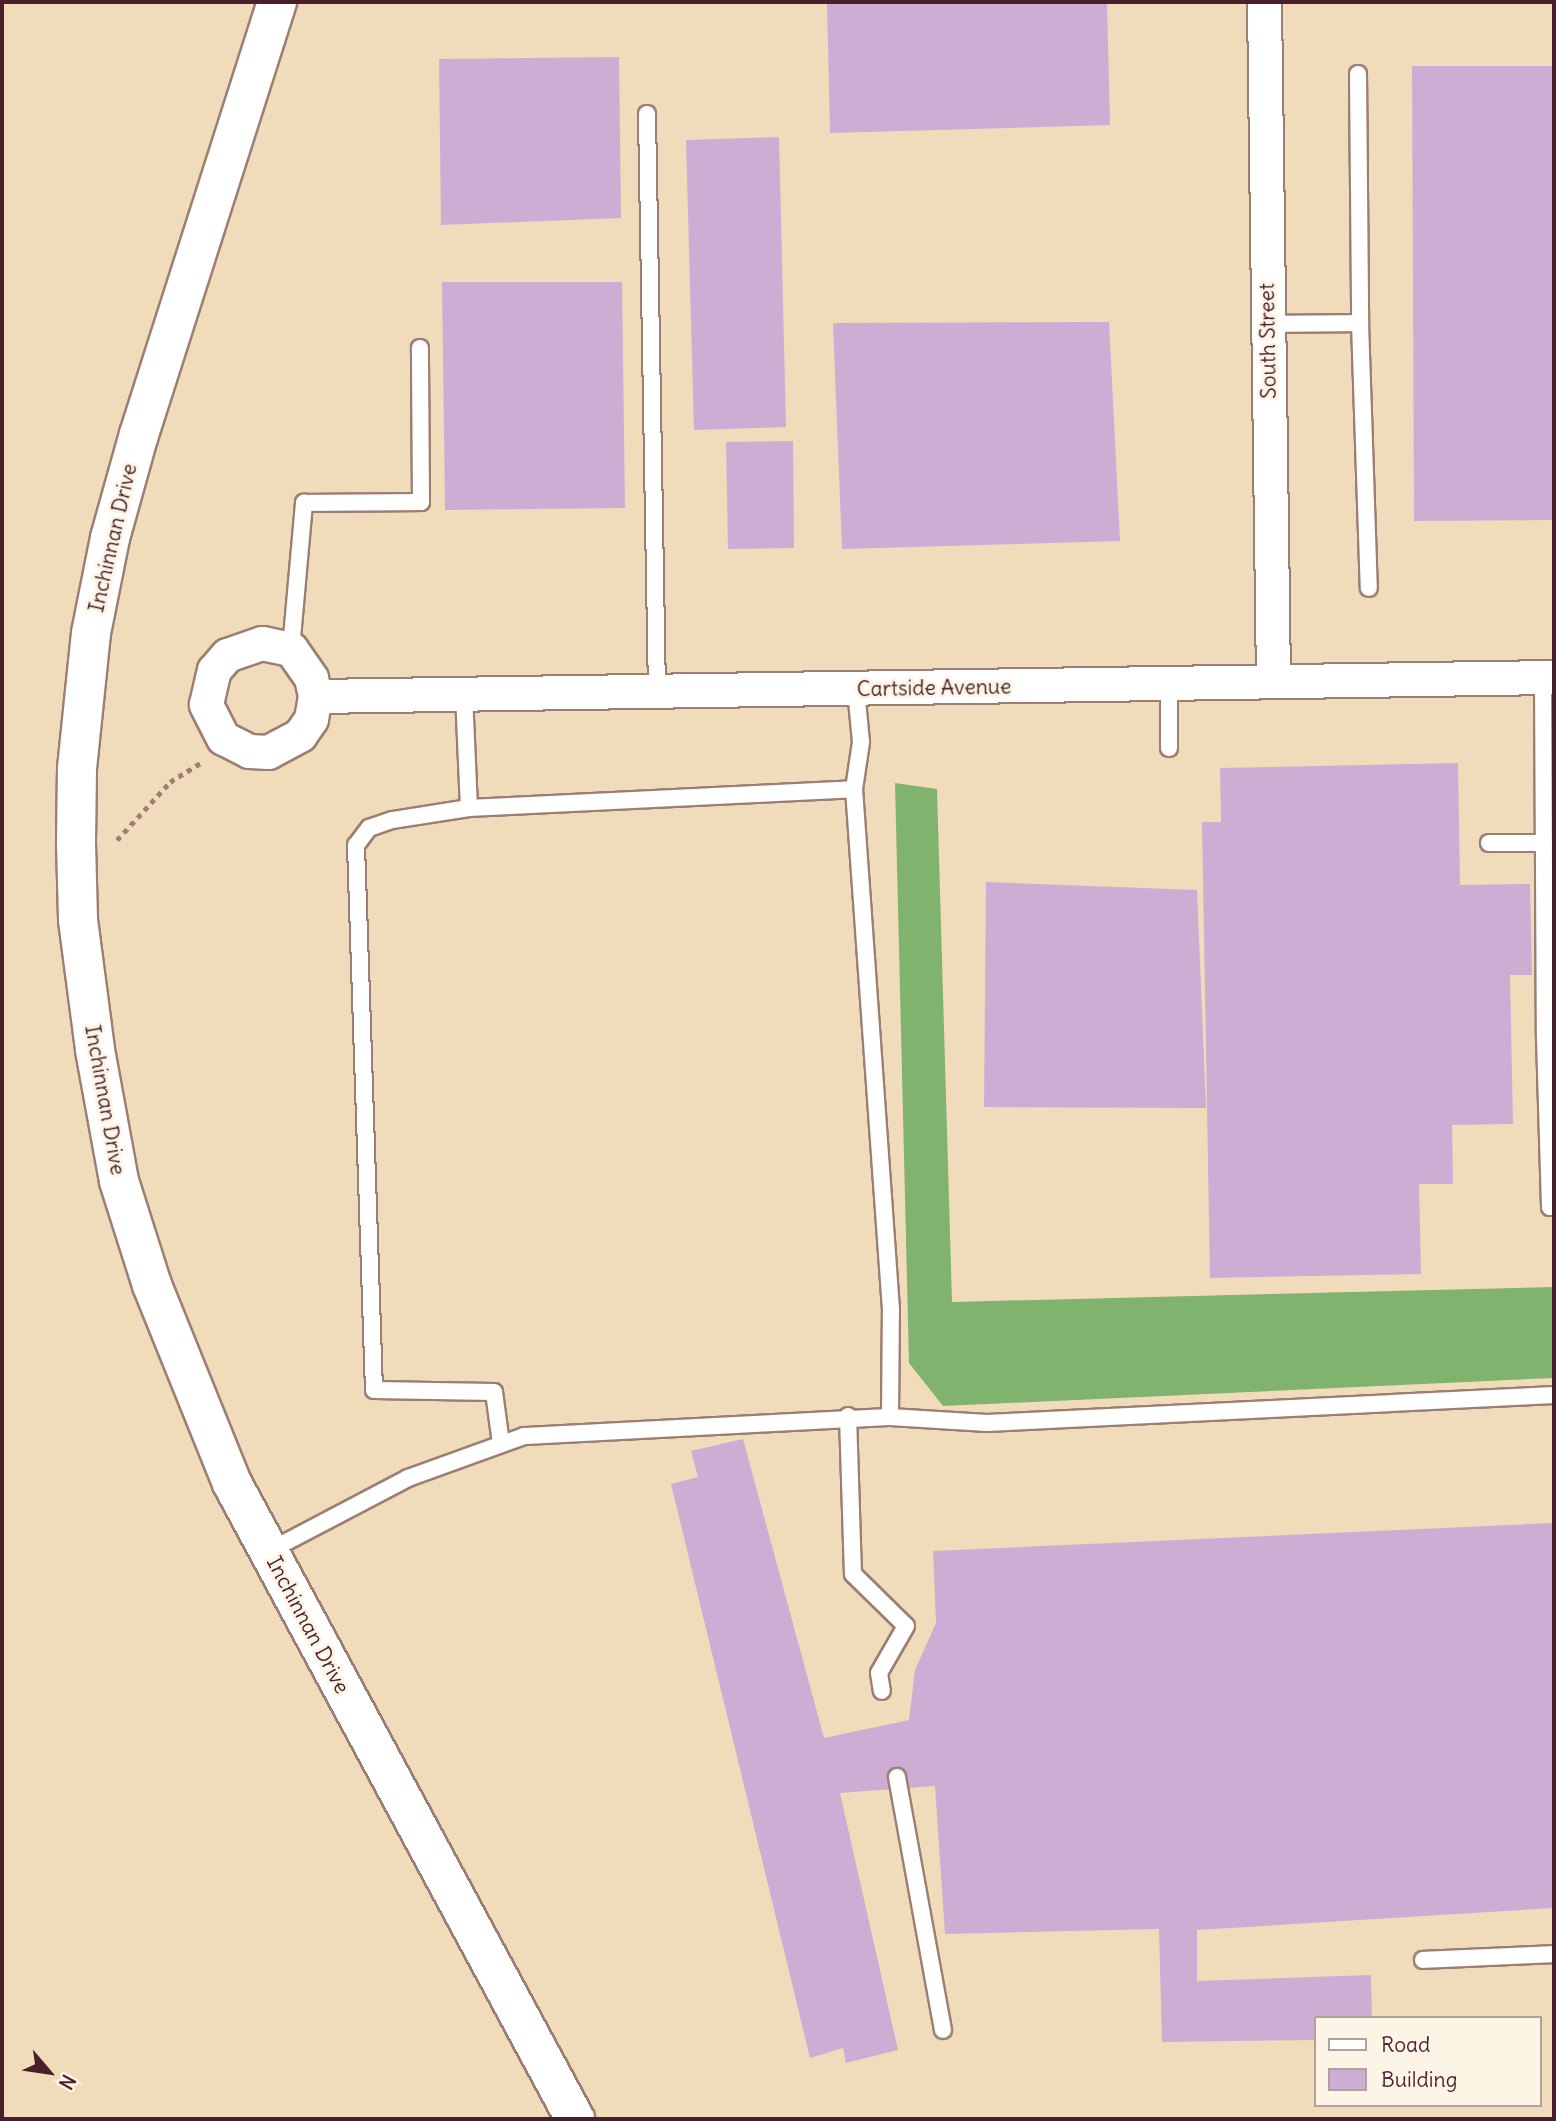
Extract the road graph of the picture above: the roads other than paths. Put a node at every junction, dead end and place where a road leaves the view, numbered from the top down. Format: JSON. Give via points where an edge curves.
{"nodes":[{"id":1,"x":277,"y":2,"type":"edge"},
{"id":2,"x":1264,"y":2,"type":"edge"},
{"id":3,"x":1358,"y":74,"type":"dead end"},
{"id":4,"x":647,"y":114,"type":"dead end"},
{"id":5,"x":1360,"y":323,"type":"junction"},
{"id":6,"x":1268,"y":324,"type":"junction"},
{"id":7,"x":420,"y":348,"type":"dead end"},
{"id":8,"x":1369,"y":588,"type":"dead end"},
{"id":9,"x":291,"y":649,"type":"junction"},
{"id":10,"x":1549,"y":677,"type":"edge"},
{"id":11,"x":1273,"y":680,"type":"junction"},
{"id":12,"x":1169,"y":682,"type":"junction"},
{"id":13,"x":856,"y":690,"type":"junction"},
{"id":14,"x":657,"y":691,"type":"junction"},
{"id":15,"x":464,"y":694,"type":"junction"},
{"id":16,"x":315,"y":696,"type":"junction"},
{"id":17,"x":1169,"y":748,"type":"dead end"},
{"id":18,"x":854,"y":789,"type":"junction"},
{"id":19,"x":469,"y":808,"type":"junction"},
{"id":20,"x":1489,"y":843,"type":"dead end"},
{"id":21,"x":1544,"y":843,"type":"junction"},
{"id":22,"x":1554,"y":1207,"type":"edge"},
{"id":23,"x":1554,"y":1395,"type":"edge"},
{"id":24,"x":848,"y":1416,"type":"junction"},
{"id":25,"x":890,"y":1417,"type":"junction"},
{"id":26,"x":501,"y":1444,"type":"junction"},
{"id":27,"x":268,"y":1551,"type":"junction"},
{"id":28,"x":882,"y":1691,"type":"dead end"},
{"id":29,"x":897,"y":1777,"type":"dead end"},
{"id":30,"x":1554,"y":1954,"type":"edge"},
{"id":31,"x":1423,"y":1960,"type":"dead end"},
{"id":32,"x":943,"y":2030,"type":"dead end"},
{"id":33,"x":575,"y":2119,"type":"edge"}],
"edges":[{"from":1,"to":27,"type":"street","name":"Inchinnan Drive","via":[[110,538],[91,634],[77,769],[76,843],[78,920],[91,1024],[119,1181],[191,1390]]},
{"from":2,"to":6,"type":"street","name":"South Street"},
{"from":3,"to":5,"type":"lane"},
{"from":4,"to":14,"type":"lane"},
{"from":5,"to":6,"type":"lane"},
{"from":5,"to":8,"type":"lane"},
{"from":6,"to":11,"type":"street","name":"South Street"},
{"from":7,"to":9,"type":"lane","via":[[421,502],[304,503]]},
{"from":9,"to":16,"type":"street","via":[[311,678]]},
{"from":9,"to":16,"type":"street","via":[[262,643],[243,647],[214,670],[206,704],[212,723],[232,744],[268,752],[285,746],[311,719]]},
{"from":10,"to":11,"type":"street","name":"Cartside Avenue"},
{"from":10,"to":21,"type":"lane"},
{"from":11,"to":12,"type":"street","name":"Cartside Avenue"},
{"from":12,"to":13,"type":"street","name":"Cartside Avenue"},
{"from":12,"to":17,"type":"lane"},
{"from":13,"to":14,"type":"street","name":"Cartside Avenue"},
{"from":13,"to":18,"type":"lane","via":[[861,742]]},
{"from":14,"to":15,"type":"street","name":"Cartside Avenue"},
{"from":15,"to":16,"type":"street","name":"Cartside Avenue"},
{"from":15,"to":19,"type":"lane"},
{"from":18,"to":19,"type":"lane"},
{"from":18,"to":25,"type":"lane","via":[[891,1310]]},
{"from":19,"to":26,"type":"lane","via":[[380,824],[369,828],[356,845],[374,1390],[494,1391]]},
{"from":20,"to":21,"type":"lane"},
{"from":21,"to":22,"type":"lane","via":[[1545,1038],[1550,1207]]},
{"from":23,"to":25,"type":"lane","via":[[987,1423]]},
{"from":24,"to":25,"type":"lane"},
{"from":24,"to":26,"type":"lane","via":[[524,1437]]},
{"from":24,"to":28,"type":"lane","via":[[853,1574],[906,1626],[878,1673]]},
{"from":26,"to":27,"type":"lane","via":[[408,1478]]},
{"from":27,"to":33,"type":"street","name":"Inchinnan Drive"},
{"from":29,"to":32,"type":"lane"},
{"from":30,"to":31,"type":"lane"}]}
